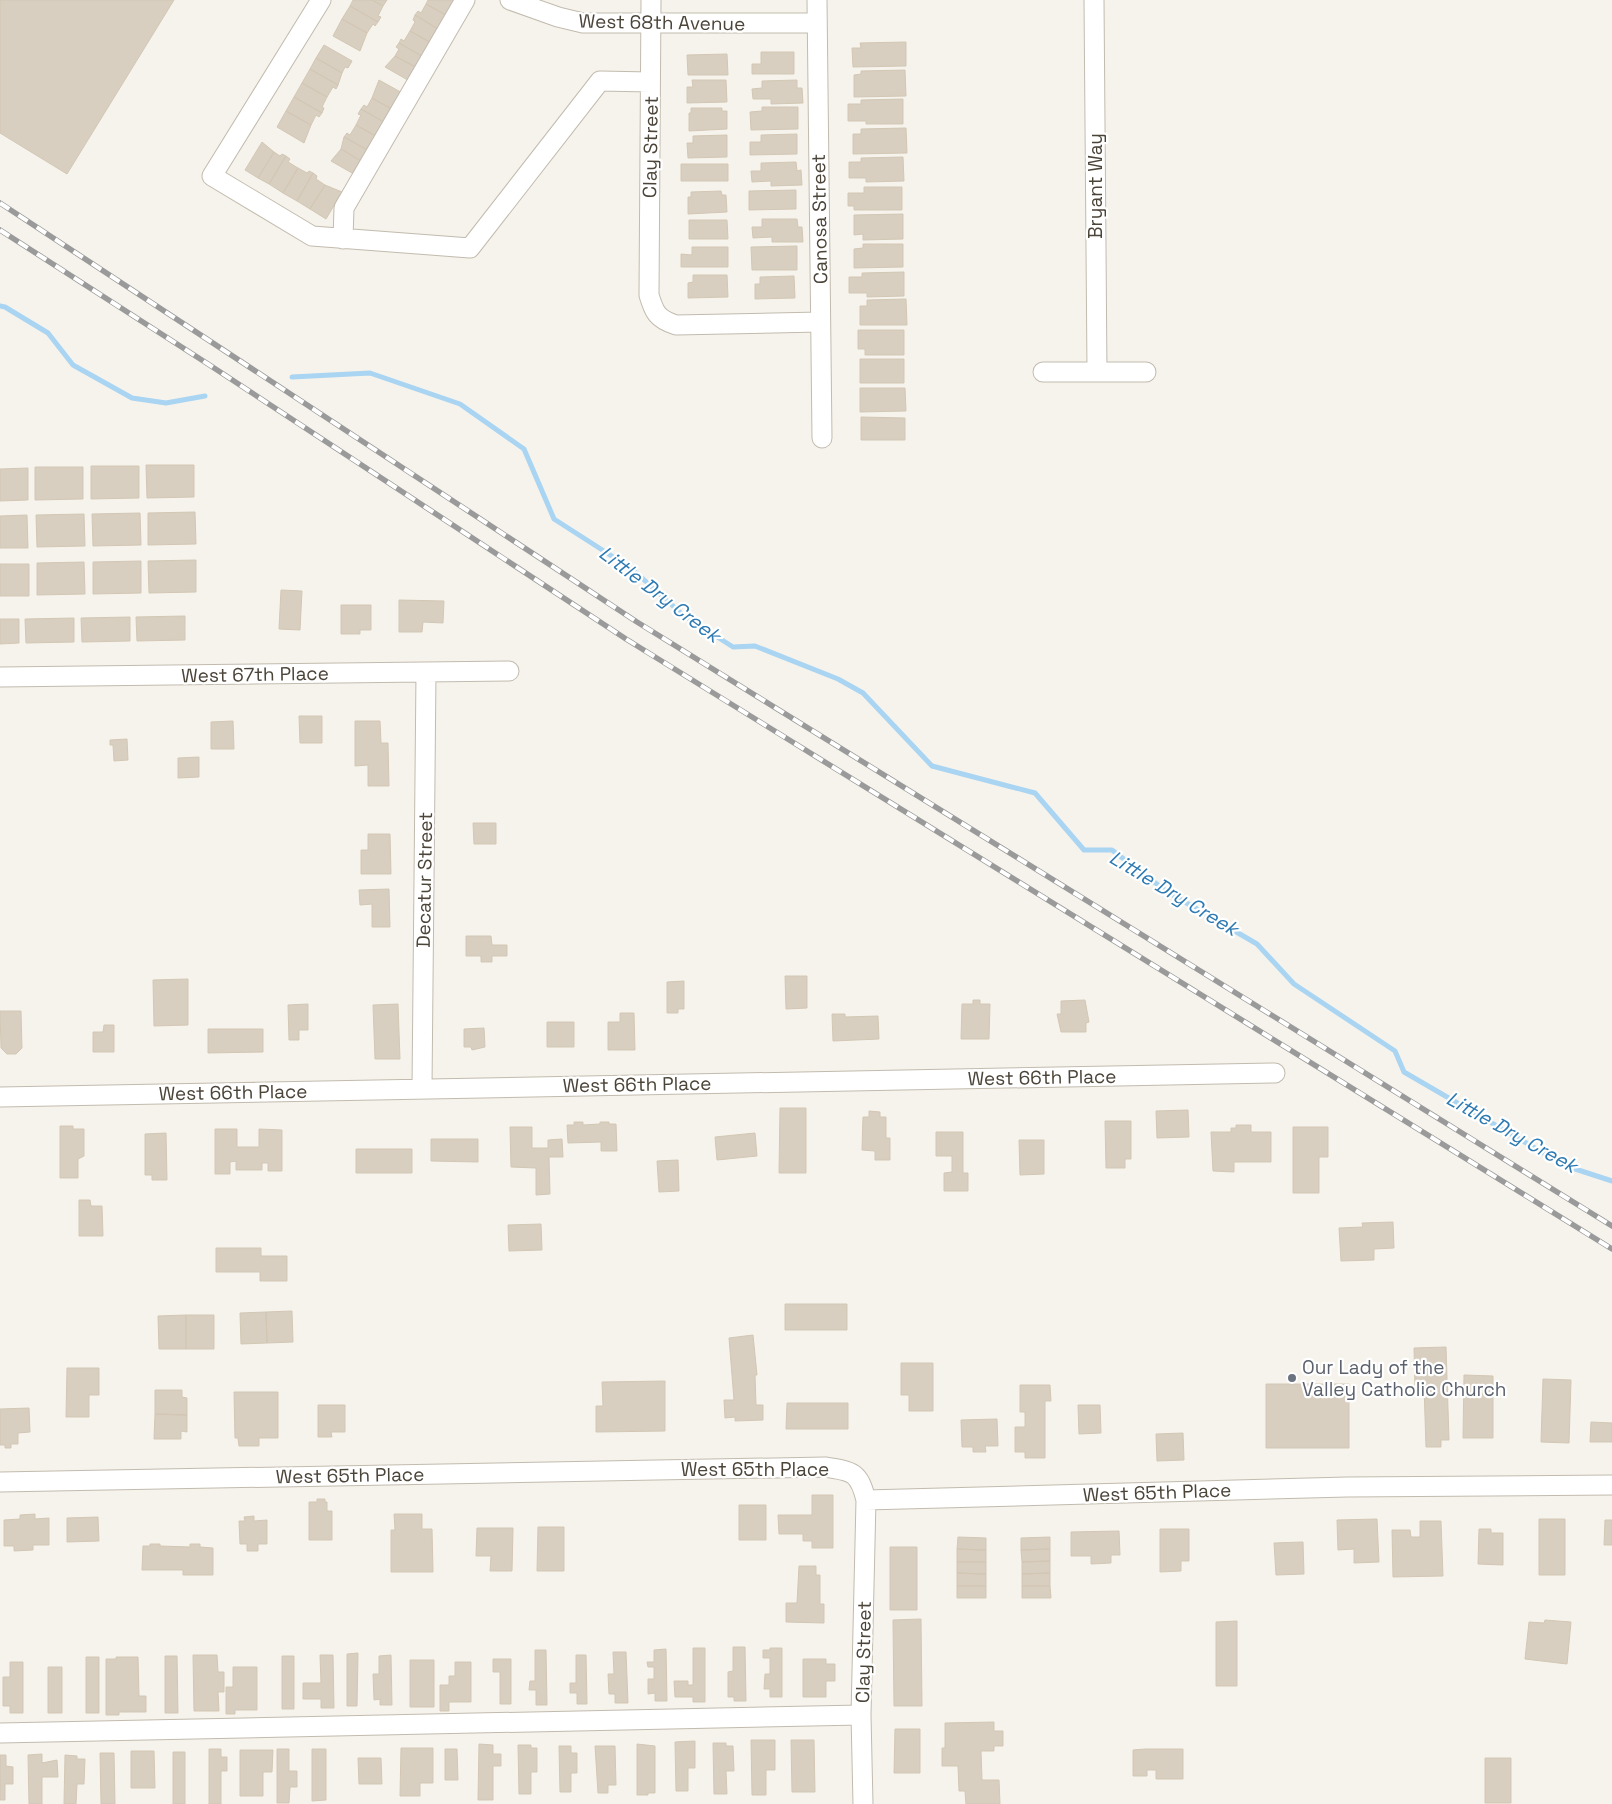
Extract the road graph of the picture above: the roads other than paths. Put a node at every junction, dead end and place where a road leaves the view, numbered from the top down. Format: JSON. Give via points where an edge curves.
{"nodes":[{"id":1,"x":321,"y":0,"type":"edge"},
{"id":2,"x":466,"y":0,"type":"edge"},
{"id":3,"x":510,"y":0,"type":"edge"},
{"id":4,"x":651,"y":0,"type":"edge"},
{"id":5,"x":817,"y":0,"type":"edge"},
{"id":6,"x":1094,"y":0,"type":"edge"},
{"id":7,"x":817,"y":23,"type":"junction"},
{"id":8,"x":651,"y":25,"type":"junction"},
{"id":9,"x":650,"y":82,"type":"junction"},
{"id":10,"x":343,"y":239,"type":"junction"},
{"id":11,"x":820,"y":322,"type":"junction"},
{"id":12,"x":1043,"y":372,"type":"dead end"},
{"id":13,"x":1097,"y":372,"type":"junction"},
{"id":14,"x":1146,"y":372,"type":"dead end"},
{"id":15,"x":822,"y":438,"type":"dead end"},
{"id":16,"x":509,"y":671,"type":"dead end"},
{"id":17,"x":426,"y":672,"type":"junction"},
{"id":18,"x":0,"y":678,"type":"edge"},
{"id":19,"x":1275,"y":1073,"type":"dead end"},
{"id":20,"x":422,"y":1088,"type":"junction"},
{"id":21,"x":0,"y":1098,"type":"edge"},
{"id":22,"x":0,"y":1482,"type":"edge"},
{"id":23,"x":1612,"y":1485,"type":"edge"},
{"id":24,"x":866,"y":1500,"type":"junction"},
{"id":25,"x":861,"y":1715,"type":"junction"},
{"id":26,"x":0,"y":1733,"type":"edge"},
{"id":27,"x":863,"y":1804,"type":"edge"}],
"edges":[{"from":1,"to":10,"type":"street","via":[[212,176],[312,236]]},
{"from":2,"to":10,"type":"street","via":[[344,208]]},
{"from":3,"to":8,"type":"street","name":"West 68th Avenue","via":[[583,23]]},
{"from":4,"to":8,"type":"street","name":"Clay Street"},
{"from":5,"to":7,"type":"street","name":"Canosa Street"},
{"from":6,"to":13,"type":"street","name":"Bryant Way"},
{"from":7,"to":8,"type":"street","name":"West 68th Avenue"},
{"from":7,"to":11,"type":"street","name":"Canosa Street"},
{"from":8,"to":9,"type":"street","name":"Clay Street"},
{"from":9,"to":10,"type":"street","via":[[600,81],[470,248]]},
{"from":9,"to":11,"type":"street","name":"Clay Street","via":[[649,294],[654,312],[666,322],[676,325]]},
{"from":11,"to":15,"type":"street","name":"Canosa Street"},
{"from":12,"to":13,"type":"street"},
{"from":13,"to":14,"type":"street"},
{"from":16,"to":17,"type":"street","name":"West 67th Place"},
{"from":17,"to":18,"type":"street","name":"West 67th Place"},
{"from":17,"to":20,"type":"street","name":"Decatur Street"},
{"from":19,"to":20,"type":"street","name":"West 66th Place"},
{"from":20,"to":21,"type":"street","name":"West 66th Place"},
{"from":22,"to":24,"type":"street","name":"West 65th Place","via":[[826,1467],[854,1474],[861,1480]]},
{"from":23,"to":24,"type":"street","name":"West 65th Place","via":[[1347,1487]]},
{"from":24,"to":25,"type":"street","name":"Clay Street"},
{"from":25,"to":26,"type":"street"},
{"from":25,"to":27,"type":"street","name":"Clay Street"}]}
